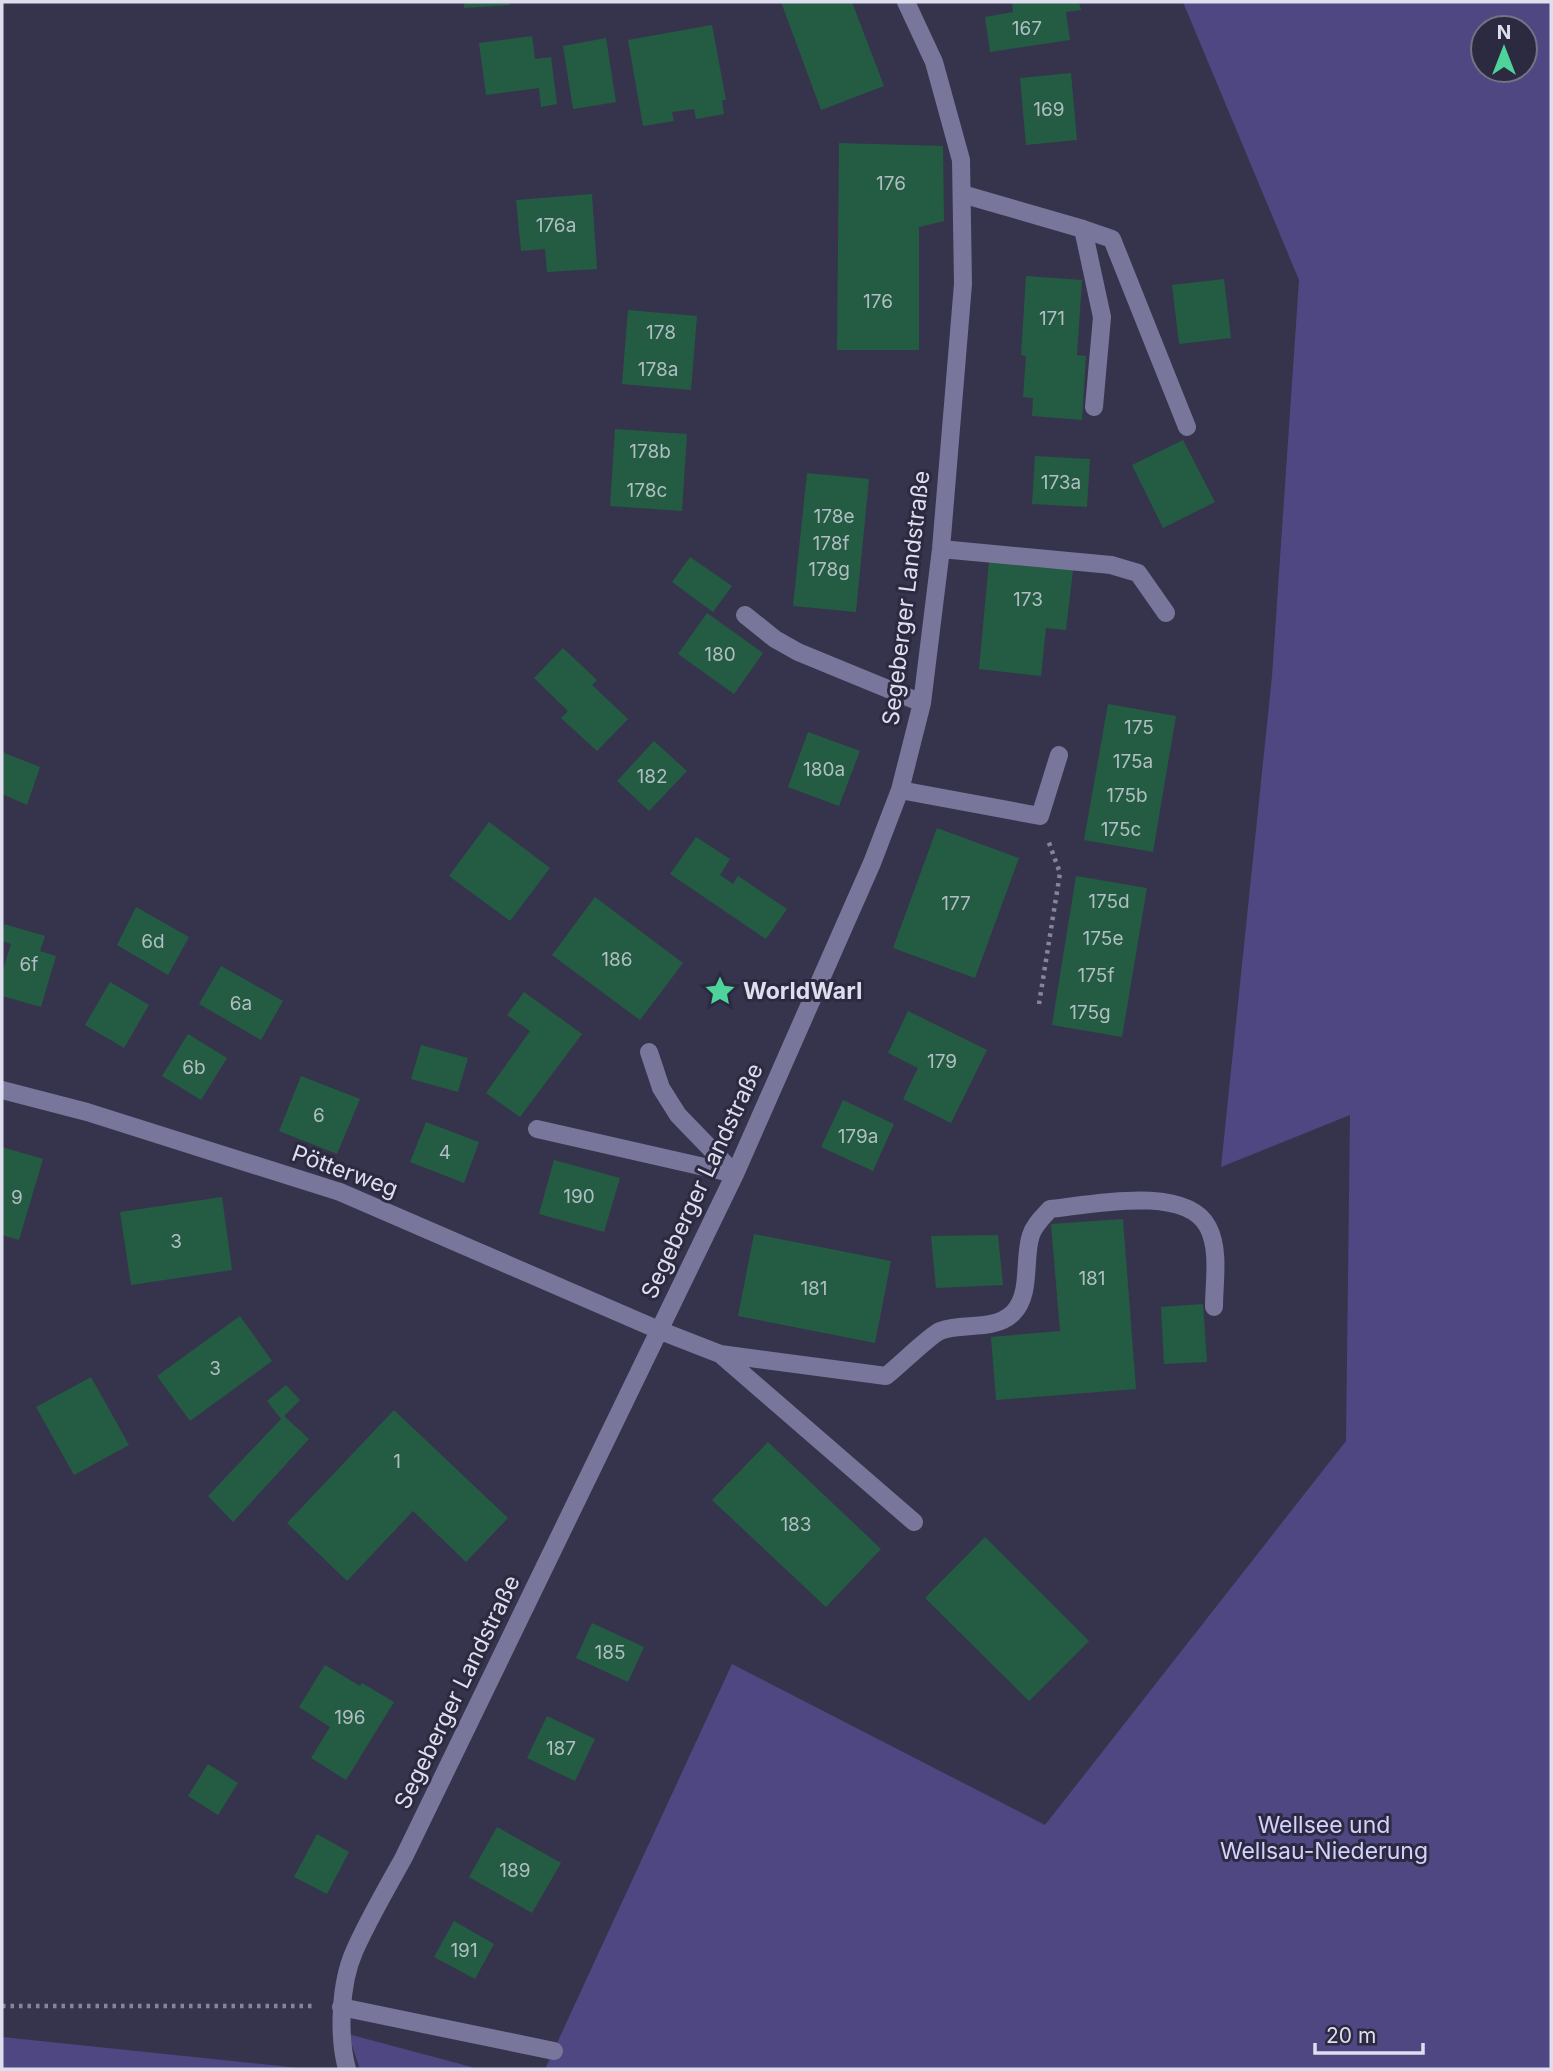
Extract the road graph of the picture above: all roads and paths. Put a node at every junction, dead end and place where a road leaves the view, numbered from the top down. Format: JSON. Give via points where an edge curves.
{"nodes":[{"id":1,"x":906,"y":2,"type":"edge"},
{"id":2,"x":962,"y":194,"type":"junction"},
{"id":3,"x":1083,"y":229,"type":"junction"},
{"id":4,"x":1094,"y":407,"type":"dead end"},
{"id":5,"x":1187,"y":427,"type":"dead end"},
{"id":6,"x":941,"y":549,"type":"junction"},
{"id":7,"x":1166,"y":613,"type":"dead end"},
{"id":8,"x":745,"y":615,"type":"dead end"},
{"id":9,"x":922,"y":703,"type":"junction"},
{"id":10,"x":1059,"y":755,"type":"dead end"},
{"id":11,"x":900,"y":790,"type":"junction"},
{"id":12,"x":1040,"y":816,"type":"junction"},
{"id":13,"x":1039,"y":1004,"type":"dead end"},
{"id":14,"x":649,"y":1052,"type":"dead end"},
{"id":15,"x":2,"y":1090,"type":"edge"},
{"id":16,"x":537,"y":1129,"type":"dead end"},
{"id":17,"x":735,"y":1174,"type":"junction"},
{"id":18,"x":1214,"y":1307,"type":"dead end"},
{"id":19,"x":661,"y":1331,"type":"junction"},
{"id":20,"x":720,"y":1353,"type":"junction"},
{"id":21,"x":914,"y":1522,"type":"dead end"},
{"id":22,"x":2,"y":2006,"type":"edge"},
{"id":23,"x":341,"y":2007,"type":"junction"},
{"id":24,"x":554,"y":2051,"type":"dead end"},
{"id":25,"x":347,"y":2069,"type":"edge"}],
"edges":[{"from":1,"to":2,"type":"street","name":"Segeberger Landstraße","via":[[934,62],[961,160]]},
{"from":2,"to":3,"type":"street"},
{"from":2,"to":6,"type":"street","name":"Segeberger Landstraße","via":[[963,284]]},
{"from":3,"to":4,"type":"street","via":[[1102,317]]},
{"from":3,"to":5,"type":"street","via":[[1112,239]]},
{"from":6,"to":7,"type":"street","via":[[1111,565],[1138,573]]},
{"from":6,"to":9,"type":"street","name":"Segeberger Landstraße"},
{"from":8,"to":9,"type":"street","via":[[798,652]]},
{"from":9,"to":11,"type":"street","name":"Segeberger Landstraße"},
{"from":10,"to":12,"type":"street"},
{"from":11,"to":12,"type":"street"},
{"from":11,"to":17,"type":"street","name":"Segeberger Landstraße"},
{"from":12,"to":13,"type":"path","via":[[1060,873]]},
{"from":14,"to":17,"type":"street","via":[[661,1088],[678,1115]]},
{"from":15,"to":19,"type":"street","name":"Pötterweg","via":[[340,1192]]},
{"from":16,"to":17,"type":"street"},
{"from":17,"to":19,"type":"street","name":"Segeberger Landstraße"},
{"from":18,"to":20,"type":"street","via":[[1212,1235],[1207,1224],[1187,1207],[1153,1200],[1050,1209],[1030,1237],[1027,1273],[1014,1311],[990,1324],[940,1331],[886,1376]]},
{"from":19,"to":20,"type":"street","name":"Pötterweg"},
{"from":19,"to":23,"type":"street","name":"Segeberger Landstraße","via":[[353,1954]]},
{"from":20,"to":21,"type":"street"},
{"from":22,"to":23,"type":"path"},
{"from":23,"to":24,"type":"street"},
{"from":23,"to":25,"type":"street","name":"Segeberger Landstraße"}]}
